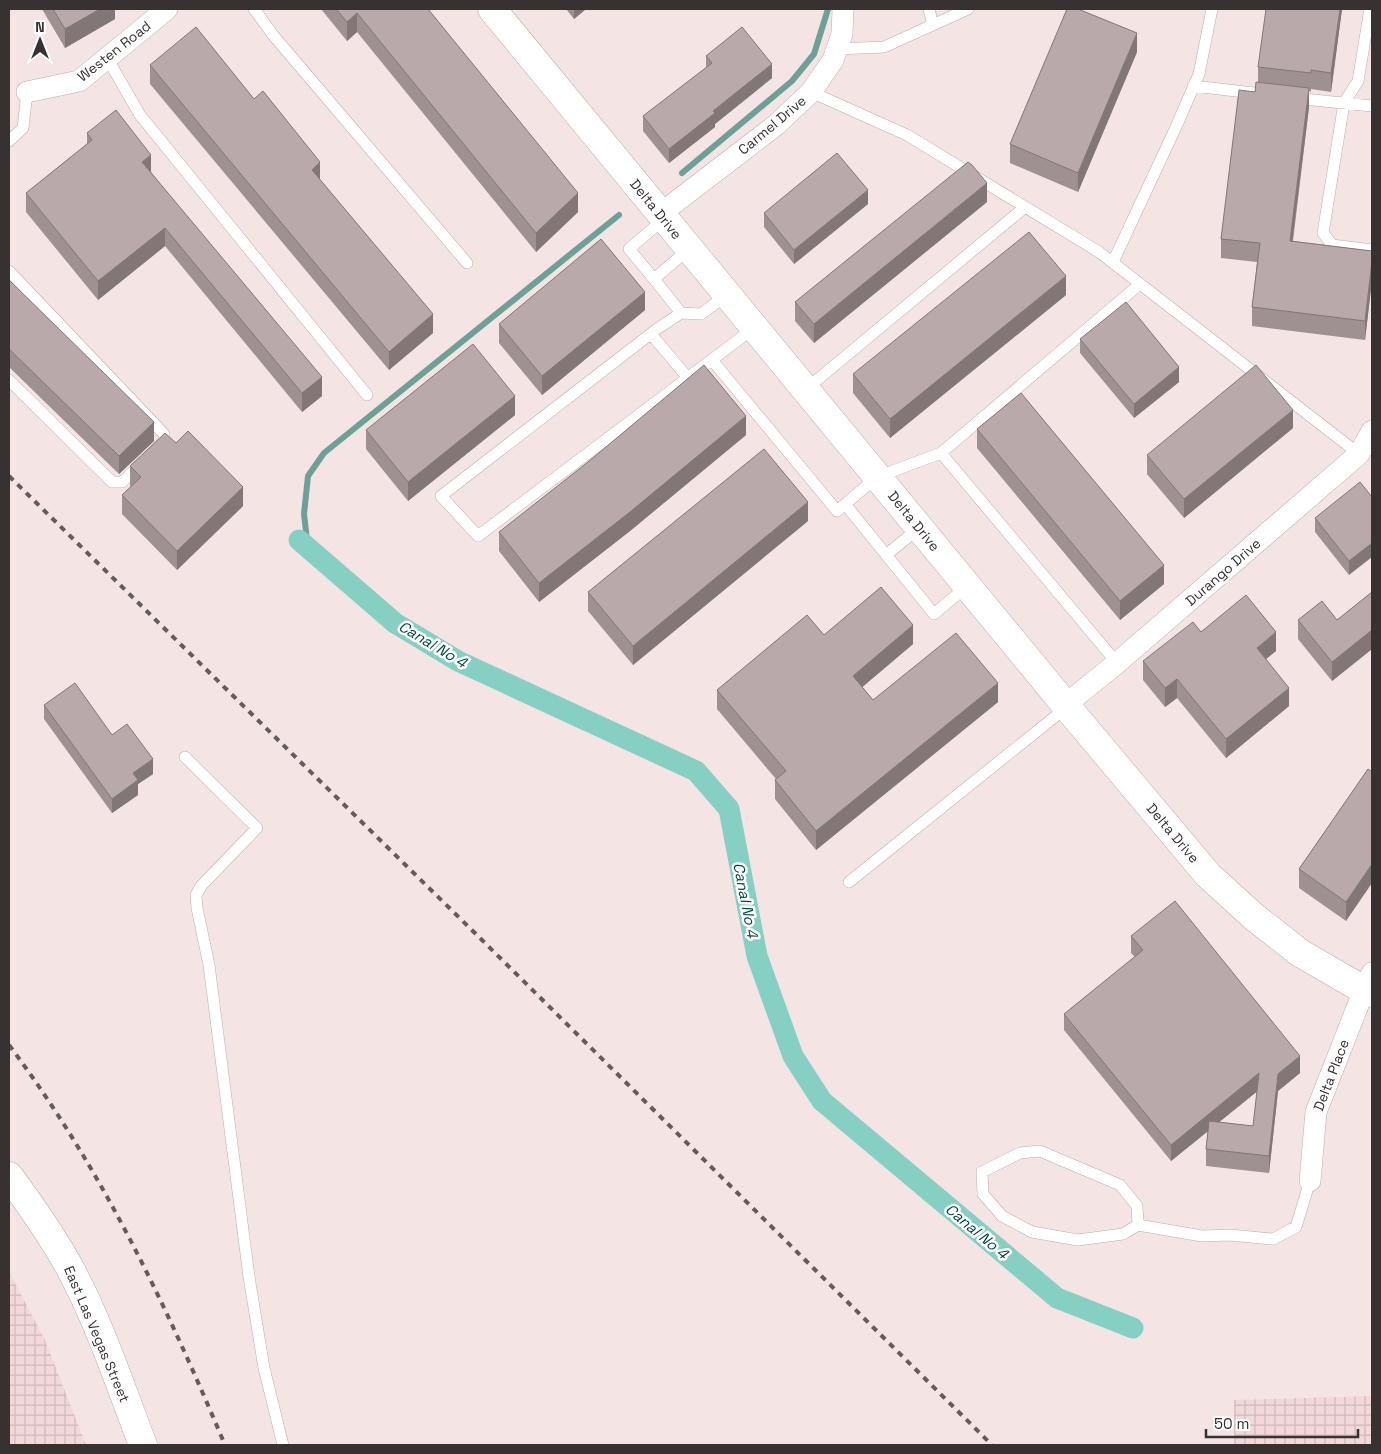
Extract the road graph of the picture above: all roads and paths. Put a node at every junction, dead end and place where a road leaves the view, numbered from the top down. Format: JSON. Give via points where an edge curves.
{"nodes":[{"id":1,"x":167,"y":9,"type":"edge"},
{"id":2,"x":254,"y":9,"type":"edge"},
{"id":3,"x":492,"y":9,"type":"edge"},
{"id":4,"x":843,"y":9,"type":"edge"},
{"id":5,"x":929,"y":9,"type":"edge"},
{"id":6,"x":968,"y":9,"type":"edge"},
{"id":7,"x":1212,"y":9,"type":"edge"},
{"id":8,"x":1370,"y":9,"type":"edge"},
{"id":9,"x":933,"y":25,"type":"junction"},
{"id":10,"x":837,"y":49,"type":"junction"},
{"id":11,"x":107,"y":58,"type":"junction"},
{"id":12,"x":1193,"y":86,"type":"junction"},
{"id":13,"x":27,"y":92,"type":"joint"},
{"id":14,"x":811,"y":92,"type":"junction"},
{"id":15,"x":1344,"y":103,"type":"junction"},
{"id":16,"x":1372,"y":106,"type":"edge"},
{"id":17,"x":9,"y":141,"type":"edge"},
{"id":18,"x":1025,"y":207,"type":"junction"},
{"id":19,"x":662,"y":216,"type":"junction"},
{"id":20,"x":689,"y":249,"type":"junction"},
{"id":21,"x":1372,"y":250,"type":"edge"},
{"id":22,"x":1112,"y":262,"type":"junction"},
{"id":23,"x":466,"y":263,"type":"dead end"},
{"id":24,"x":9,"y":271,"type":"edge"},
{"id":25,"x":654,"y":279,"type":"junction"},
{"id":26,"x":1140,"y":284,"type":"junction"},
{"id":27,"x":727,"y":295,"type":"junction"},
{"id":28,"x":681,"y":312,"type":"junction"},
{"id":29,"x":754,"y":328,"type":"junction"},
{"id":30,"x":651,"y":334,"type":"junction"},
{"id":31,"x":712,"y":360,"type":"junction"},
{"id":32,"x":688,"y":378,"type":"junction"},
{"id":33,"x":9,"y":380,"type":"edge"},
{"id":34,"x":805,"y":390,"type":"junction"},
{"id":35,"x":367,"y":395,"type":"dead end"},
{"id":36,"x":1372,"y":431,"type":"edge"},
{"id":37,"x":941,"y":453,"type":"junction"},
{"id":38,"x":1360,"y":454,"type":"junction"},
{"id":39,"x":877,"y":477,"type":"junction"},
{"id":40,"x":845,"y":504,"type":"junction"},
{"id":41,"x":919,"y":528,"type":"junction"},
{"id":42,"x":886,"y":554,"type":"junction"},
{"id":43,"x":967,"y":586,"type":"junction"},
{"id":44,"x":1117,"y":663,"type":"junction"},
{"id":45,"x":1066,"y":706,"type":"junction"},
{"id":46,"x":184,"y":757,"type":"dead end"},
{"id":47,"x":849,"y":882,"type":"dead end"},
{"id":48,"x":1369,"y":985,"type":"edge"},
{"id":49,"x":9,"y":1176,"type":"edge"},
{"id":50,"x":1310,"y":1181,"type":"joint"},
{"id":51,"x":1138,"y":1225,"type":"junction"},
{"id":52,"x":143,"y":1445,"type":"edge"},
{"id":53,"x":283,"y":1445,"type":"edge"}],
"edges":[{"from":1,"to":11,"type":"street","name":"Westen Road"},
{"from":2,"to":23,"type":"lane"},
{"from":3,"to":19,"type":"main road","name":"Delta Drive"},
{"from":4,"to":10,"type":"street","name":"Carmel Drive","via":[[842,34]]},
{"from":5,"to":9,"type":"lane"},
{"from":6,"to":9,"type":"lane"},
{"from":7,"to":12,"type":"lane","via":[[1199,74]]},
{"from":8,"to":15,"type":"lane","via":[[1358,81]]},
{"from":9,"to":10,"type":"lane","via":[[884,47]]},
{"from":10,"to":14,"type":"street","name":"Carmel Drive"},
{"from":11,"to":13,"type":"street","name":"Westen Road","via":[[80,81]]},
{"from":11,"to":35,"type":"lane","via":[[140,114]]},
{"from":12,"to":15,"type":"lane"},
{"from":12,"to":22,"type":"lane"},
{"from":13,"to":17,"type":"lane","via":[[23,128]]},
{"from":14,"to":18,"type":"lane","via":[[907,135]]},
{"from":14,"to":19,"type":"street","name":"Carmel Drive","via":[[776,125]]},
{"from":15,"to":16,"type":"lane"},
{"from":15,"to":21,"type":"lane","via":[[1323,232],[1332,245]]},
{"from":18,"to":22,"type":"lane"},
{"from":18,"to":34,"type":"lane"},
{"from":19,"to":20,"type":"main road","name":"Delta Drive"},
{"from":19,"to":25,"type":"lane","via":[[629,249]]},
{"from":20,"to":25,"type":"lane"},
{"from":20,"to":27,"type":"main road","name":"Delta Drive"},
{"from":22,"to":26,"type":"lane"},
{"from":24,"to":33,"type":"lane","via":[[164,434],[164,442],[122,482],[112,482]]},
{"from":25,"to":28,"type":"lane"},
{"from":26,"to":37,"type":"lane"},
{"from":26,"to":38,"type":"lane"},
{"from":27,"to":28,"type":"lane","via":[[700,314]]},
{"from":27,"to":29,"type":"main road","name":"Delta Drive"},
{"from":28,"to":30,"type":"lane"},
{"from":29,"to":31,"type":"lane"},
{"from":29,"to":34,"type":"main road","name":"Delta Drive"},
{"from":30,"to":32,"type":"lane"},
{"from":30,"to":32,"type":"lane","via":[[440,496],[478,536]]},
{"from":31,"to":32,"type":"lane"},
{"from":31,"to":40,"type":"lane","via":[[837,511]]},
{"from":34,"to":39,"type":"main road","name":"Delta Drive"},
{"from":36,"to":38,"type":"street","name":"Durango Drive"},
{"from":37,"to":39,"type":"lane"},
{"from":37,"to":44,"type":"lane"},
{"from":38,"to":44,"type":"street","name":"Durango Drive"},
{"from":39,"to":40,"type":"lane"},
{"from":39,"to":41,"type":"main road","name":"Delta Drive"},
{"from":40,"to":42,"type":"lane"},
{"from":41,"to":42,"type":"lane"},
{"from":41,"to":43,"type":"main road","name":"Delta Drive"},
{"from":42,"to":43,"type":"lane","via":[[934,614]]},
{"from":43,"to":45,"type":"main road","name":"Delta Drive"},
{"from":44,"to":45,"type":"street","name":"Durango Drive"},
{"from":45,"to":47,"type":"lane"},
{"from":45,"to":48,"type":"main road","name":"Delta Drive","via":[[1208,874],[1253,916],[1300,953]]},
{"from":46,"to":53,"type":"lane","via":[[257,828],[196,895],[209,965],[251,1286],[264,1368]]},
{"from":48,"to":50,"type":"street","name":"Delta Place","via":[[1316,1112]]},
{"from":49,"to":52,"type":"main road","name":"East Las Vegas Street","via":[[40,1218],[72,1272]]},
{"from":50,"to":51,"type":"lane","via":[[1296,1227],[1273,1239],[1202,1236]]},
{"from":51,"to":51,"type":"lane","via":[[1123,1234],[1078,1240],[1032,1232],[1002,1216],[983,1194],[982,1172],[1020,1153],[1040,1151],[1120,1185],[1137,1206]]}]}
